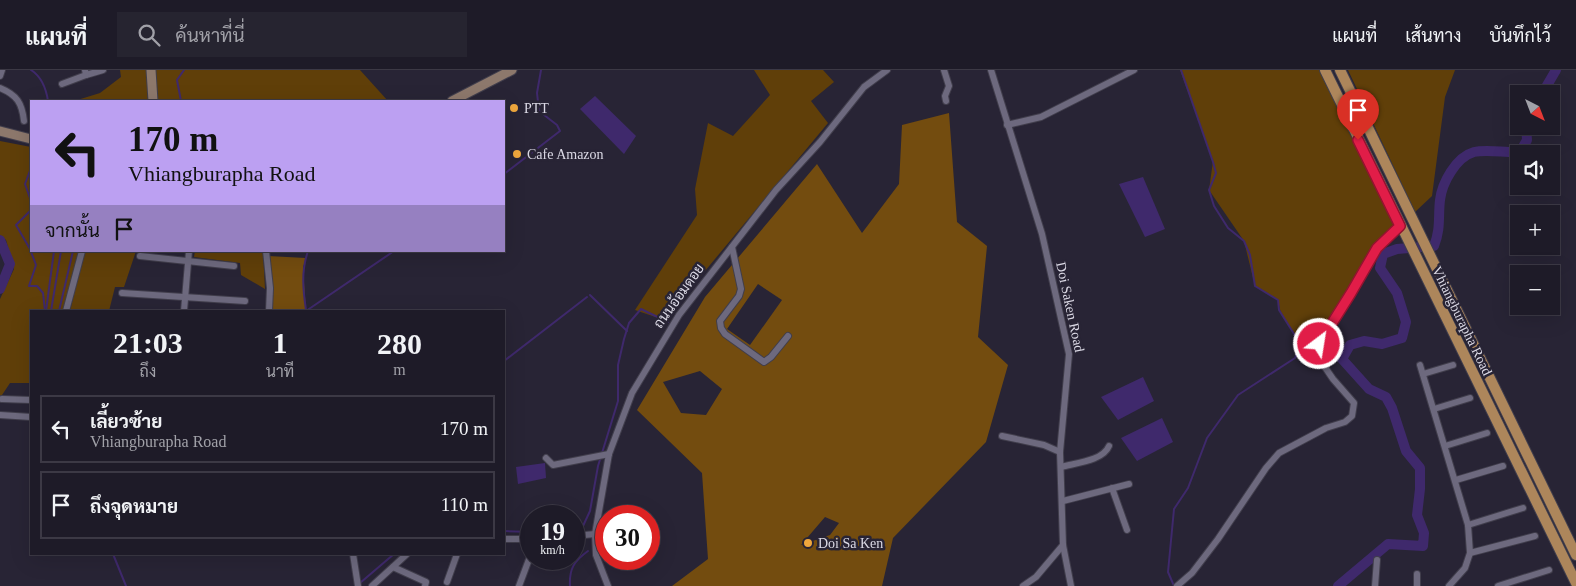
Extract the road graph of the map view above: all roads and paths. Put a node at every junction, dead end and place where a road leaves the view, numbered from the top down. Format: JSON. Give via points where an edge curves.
{"nodes":[{"id":1,"x":103,"y":70,"type":"edge"},
{"id":2,"x":152,"y":70,"type":"edge"},
{"id":3,"x":512,"y":70,"type":"edge"},
{"id":4,"x":887,"y":70,"type":"edge"},
{"id":5,"x":944,"y":70,"type":"edge"},
{"id":6,"x":991,"y":70,"type":"edge"},
{"id":7,"x":1134,"y":70,"type":"edge"},
{"id":8,"x":1325,"y":70,"type":"edge"},
{"id":9,"x":1340,"y":70,"type":"edge"},
{"id":10,"x":86,"y":72,"type":"edge"},
{"id":11,"x":62,"y":84,"type":"dead end"},
{"id":12,"x":0,"y":88,"type":"edge"},
{"id":13,"x":154,"y":100,"type":"edge"},
{"id":14,"x":454,"y":100,"type":"edge"},
{"id":15,"x":946,"y":101,"type":"dead end"},
{"id":16,"x":24,"y":122,"type":"dead end"},
{"id":17,"x":1007,"y":126,"type":"junction"},
{"id":18,"x":0,"y":131,"type":"edge"},
{"id":19,"x":30,"y":139,"type":"edge"},
{"id":20,"x":1400,"y":226,"type":"junction"},
{"id":21,"x":732,"y":247,"type":"junction"},
{"id":22,"x":82,"y":252,"type":"edge"},
{"id":23,"x":189,"y":252,"type":"edge"},
{"id":24,"x":266,"y":252,"type":"edge"},
{"id":25,"x":140,"y":256,"type":"dead end"},
{"id":26,"x":188,"y":261,"type":"junction"},
{"id":27,"x":234,"y":266,"type":"dead end"},
{"id":28,"x":122,"y":293,"type":"dead end"},
{"id":29,"x":185,"y":297,"type":"junction"},
{"id":30,"x":245,"y":301,"type":"dead end"},
{"id":31,"x":66,"y":310,"type":"edge"},
{"id":32,"x":184,"y":310,"type":"edge"},
{"id":33,"x":269,"y":310,"type":"edge"},
{"id":34,"x":788,"y":336,"type":"dead end"},
{"id":35,"x":1420,"y":365,"type":"dead end"},
{"id":36,"x":1453,"y":365,"type":"dead end"},
{"id":37,"x":1423,"y":374,"type":"junction"},
{"id":38,"x":1470,"y":398,"type":"dead end"},
{"id":39,"x":2,"y":399,"type":"dead end"},
{"id":40,"x":30,"y":400,"type":"edge"},
{"id":41,"x":1434,"y":409,"type":"junction"},
{"id":42,"x":0,"y":415,"type":"edge"},
{"id":43,"x":30,"y":417,"type":"edge"},
{"id":44,"x":1487,"y":433,"type":"dead end"},
{"id":45,"x":1002,"y":436,"type":"dead end"},
{"id":46,"x":1109,"y":446,"type":"dead end"},
{"id":47,"x":1445,"y":446,"type":"junction"},
{"id":48,"x":1060,"y":452,"type":"junction"},
{"id":49,"x":609,"y":454,"type":"junction"},
{"id":50,"x":546,"y":458,"type":"dead end"},
{"id":51,"x":1503,"y":466,"type":"dead end"},
{"id":52,"x":1061,"y":467,"type":"junction"},
{"id":53,"x":1456,"y":480,"type":"junction"},
{"id":54,"x":1128,"y":484,"type":"dead end"},
{"id":55,"x":1112,"y":488,"type":"junction"},
{"id":56,"x":1063,"y":501,"type":"junction"},
{"id":57,"x":600,"y":505,"type":"edge"},
{"id":58,"x":1523,"y":508,"type":"dead end"},
{"id":59,"x":1468,"y":525,"type":"junction"},
{"id":60,"x":1127,"y":530,"type":"dead end"},
{"id":61,"x":595,"y":534,"type":"edge"},
{"id":62,"x":585,"y":535,"type":"edge"},
{"id":63,"x":1535,"y":536,"type":"dead end"},
{"id":64,"x":505,"y":539,"type":"edge"},
{"id":65,"x":520,"y":539,"type":"edge"},
{"id":66,"x":1063,"y":545,"type":"junction"},
{"id":67,"x":1470,"y":554,"type":"junction"},
{"id":68,"x":353,"y":555,"type":"edge"},
{"id":69,"x":406,"y":555,"type":"edge"},
{"id":70,"x":457,"y":555,"type":"edge"},
{"id":71,"x":1576,"y":555,"type":"edge"},
{"id":72,"x":1376,"y":560,"type":"dead end"},
{"id":73,"x":393,"y":568,"type":"junction"},
{"id":74,"x":526,"y":570,"type":"edge"},
{"id":75,"x":602,"y":570,"type":"edge"},
{"id":76,"x":1549,"y":570,"type":"dead end"},
{"id":77,"x":1416,"y":574,"type":"dead end"},
{"id":78,"x":447,"y":582,"type":"dead end"},
{"id":79,"x":1576,"y":583,"type":"edge"},
{"id":80,"x":358,"y":586,"type":"edge"},
{"id":81,"x":372,"y":586,"type":"edge"},
{"id":82,"x":425,"y":586,"type":"edge"},
{"id":83,"x":520,"y":586,"type":"edge"},
{"id":84,"x":608,"y":586,"type":"edge"},
{"id":85,"x":1023,"y":586,"type":"edge"},
{"id":86,"x":1071,"y":586,"type":"edge"},
{"id":87,"x":1177,"y":586,"type":"edge"},
{"id":88,"x":1375,"y":586,"type":"edge"},
{"id":89,"x":1417,"y":586,"type":"edge"},
{"id":90,"x":1449,"y":586,"type":"edge"},
{"id":91,"x":1498,"y":586,"type":"edge"}],
"edges":[{"from":1,"to":10,"type":"street"},
{"from":2,"to":13,"type":"main road"},
{"from":3,"to":14,"type":"main road"},
{"from":4,"to":21,"type":"street","name":"ถนนอ้อมดอย","via":[[864,87]]},
{"from":5,"to":15,"type":"street","via":[[950,86]]},
{"from":6,"to":17,"type":"street","name":"Doi Saken Road"},
{"from":7,"to":17,"type":"street","via":[[1041,117]]},
{"from":8,"to":20,"type":"main road","name":"Vhiangburapha Road"},
{"from":9,"to":71,"type":"main road","name":"Vhiangburapha Road"},
{"from":10,"to":11,"type":"street"},
{"from":12,"to":16,"type":"street","via":[[17,97]]},
{"from":17,"to":48,"type":"street","name":"Doi Saken Road","via":[[1042,234],[1069,354]]},
{"from":18,"to":19,"type":"main road"},
{"from":20,"to":79,"type":"main road","name":"Vhiangburapha Road"},
{"from":20,"to":87,"type":"street","via":[[1377,248],[1319,344],[1320,360],[1354,402],[1352,416],[1279,453],[1213,546]]},
{"from":21,"to":34,"type":"street","via":[[740,290],[720,321],[721,328],[764,362]]},
{"from":21,"to":49,"type":"street","name":"ถนนอ้อมดอย","via":[[679,315],[632,393]]},
{"from":22,"to":31,"type":"street"},
{"from":23,"to":26,"type":"street"},
{"from":24,"to":33,"type":"street"},
{"from":25,"to":26,"type":"street"},
{"from":26,"to":27,"type":"street"},
{"from":26,"to":29,"type":"street"},
{"from":28,"to":29,"type":"street"},
{"from":29,"to":30,"type":"street"},
{"from":29,"to":32,"type":"street"},
{"from":35,"to":37,"type":"street"},
{"from":36,"to":37,"type":"street"},
{"from":37,"to":41,"type":"street"},
{"from":38,"to":41,"type":"street"},
{"from":39,"to":40,"type":"street"},
{"from":41,"to":47,"type":"street"},
{"from":42,"to":43,"type":"street"},
{"from":44,"to":47,"type":"street"},
{"from":45,"to":48,"type":"street"},
{"from":46,"to":52,"type":"street","via":[[1098,456]]},
{"from":47,"to":53,"type":"street"},
{"from":48,"to":52,"type":"street","name":"Doi Saken Road"},
{"from":49,"to":50,"type":"street","via":[[553,465]]},
{"from":49,"to":57,"type":"street","name":"ถนนอ้อมดอย"},
{"from":51,"to":53,"type":"street"},
{"from":52,"to":56,"type":"street","name":"Doi Saken Road"},
{"from":53,"to":59,"type":"street"},
{"from":54,"to":55,"type":"street"},
{"from":55,"to":56,"type":"street"},
{"from":55,"to":60,"type":"street"},
{"from":56,"to":66,"type":"street","name":"Doi Saken Road"},
{"from":58,"to":59,"type":"street"},
{"from":59,"to":67,"type":"street"},
{"from":61,"to":62,"type":"street"},
{"from":63,"to":67,"type":"street"},
{"from":64,"to":65,"type":"street"},
{"from":66,"to":85,"type":"street","via":[[1036,577]]},
{"from":66,"to":86,"type":"street","name":"Doi Saken Road"},
{"from":67,"to":90,"type":"street","via":[[1465,568]]},
{"from":68,"to":80,"type":"street"},
{"from":69,"to":73,"type":"street"},
{"from":70,"to":78,"type":"street"},
{"from":72,"to":88,"type":"street"},
{"from":73,"to":81,"type":"street"},
{"from":73,"to":82,"type":"street","via":[[426,582]]},
{"from":74,"to":83,"type":"street"},
{"from":75,"to":84,"type":"street","name":"ถนนอ้อมดอย"},
{"from":76,"to":91,"type":"street"},
{"from":77,"to":89,"type":"street"}]}
